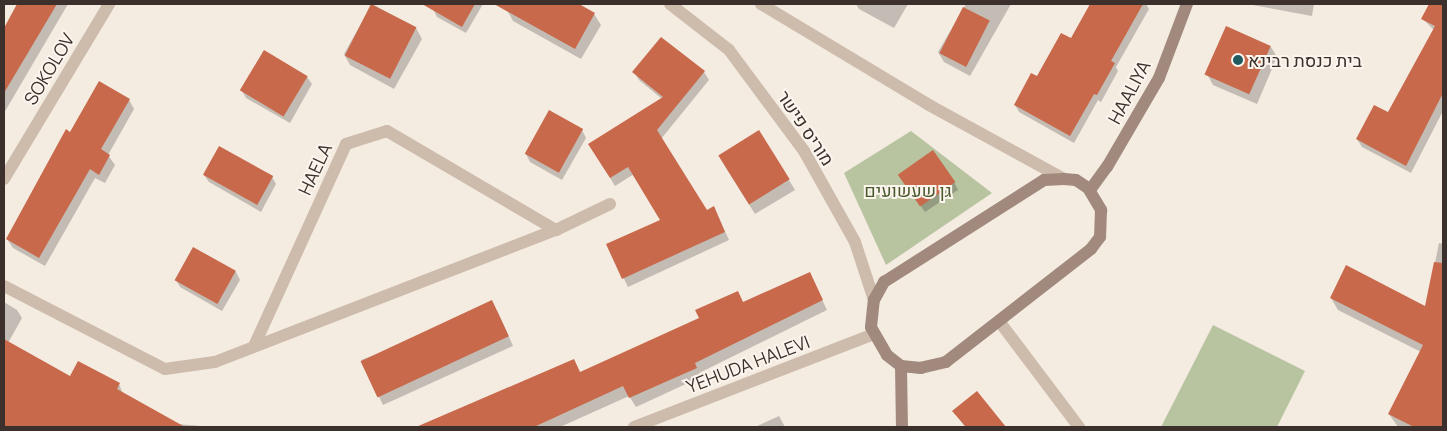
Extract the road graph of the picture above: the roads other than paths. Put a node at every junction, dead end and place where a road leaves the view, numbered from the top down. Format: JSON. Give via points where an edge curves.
{"nodes":[{"id":1,"x":109,"y":4,"type":"edge"},
{"id":2,"x":670,"y":4,"type":"edge"},
{"id":3,"x":761,"y":4,"type":"edge"},
{"id":4,"x":1187,"y":4,"type":"edge"},
{"id":5,"x":4,"y":179,"type":"edge"},
{"id":6,"x":1064,"y":179,"type":"junction"},
{"id":7,"x":1090,"y":190,"type":"junction"},
{"id":8,"x":610,"y":204,"type":"dead end"},
{"id":9,"x":556,"y":230,"type":"junction"},
{"id":10,"x":4,"y":286,"type":"edge"},
{"id":11,"x":874,"y":300,"type":"junction"},
{"id":12,"x":1000,"y":321,"type":"junction"},
{"id":13,"x":874,"y":334,"type":"junction"},
{"id":14,"x":255,"y":344,"type":"junction"},
{"id":15,"x":901,"y":366,"type":"junction"},
{"id":16,"x":634,"y":427,"type":"edge"},
{"id":17,"x":902,"y":427,"type":"edge"},
{"id":18,"x":1078,"y":427,"type":"edge"}],
"edges":[{"from":1,"to":5,"type":"street","name":"SOKOLOV"},
{"from":2,"to":11,"type":"street","name":"מוריס פישר","via":[[729,50],[804,151],[855,242]]},
{"from":3,"to":6,"type":"street","via":[[928,105]]},
{"from":4,"to":7,"type":"street","name":"HAALIYA","via":[[1159,78]]},
{"from":6,"to":7,"type":"street","via":[[1076,180]]},
{"from":6,"to":11,"type":"street","via":[[1044,180],[900,270],[884,282]]},
{"from":7,"to":12,"type":"street","via":[[1101,210],[1100,237],[1091,249]]},
{"from":8,"to":9,"type":"street"},
{"from":9,"to":14,"type":"street"},
{"from":9,"to":14,"type":"street","name":"HAELA","via":[[387,131],[346,144]]},
{"from":10,"to":14,"type":"street","via":[[165,369],[216,362]]},
{"from":11,"to":13,"type":"street","via":[[871,327]]},
{"from":12,"to":15,"type":"street","via":[[946,362],[921,368]]},
{"from":12,"to":18,"type":"street"},
{"from":13,"to":15,"type":"street","via":[[887,355]]},
{"from":13,"to":16,"type":"street","name":"YEHUDA HALEVI"},
{"from":15,"to":17,"type":"street"}]}
